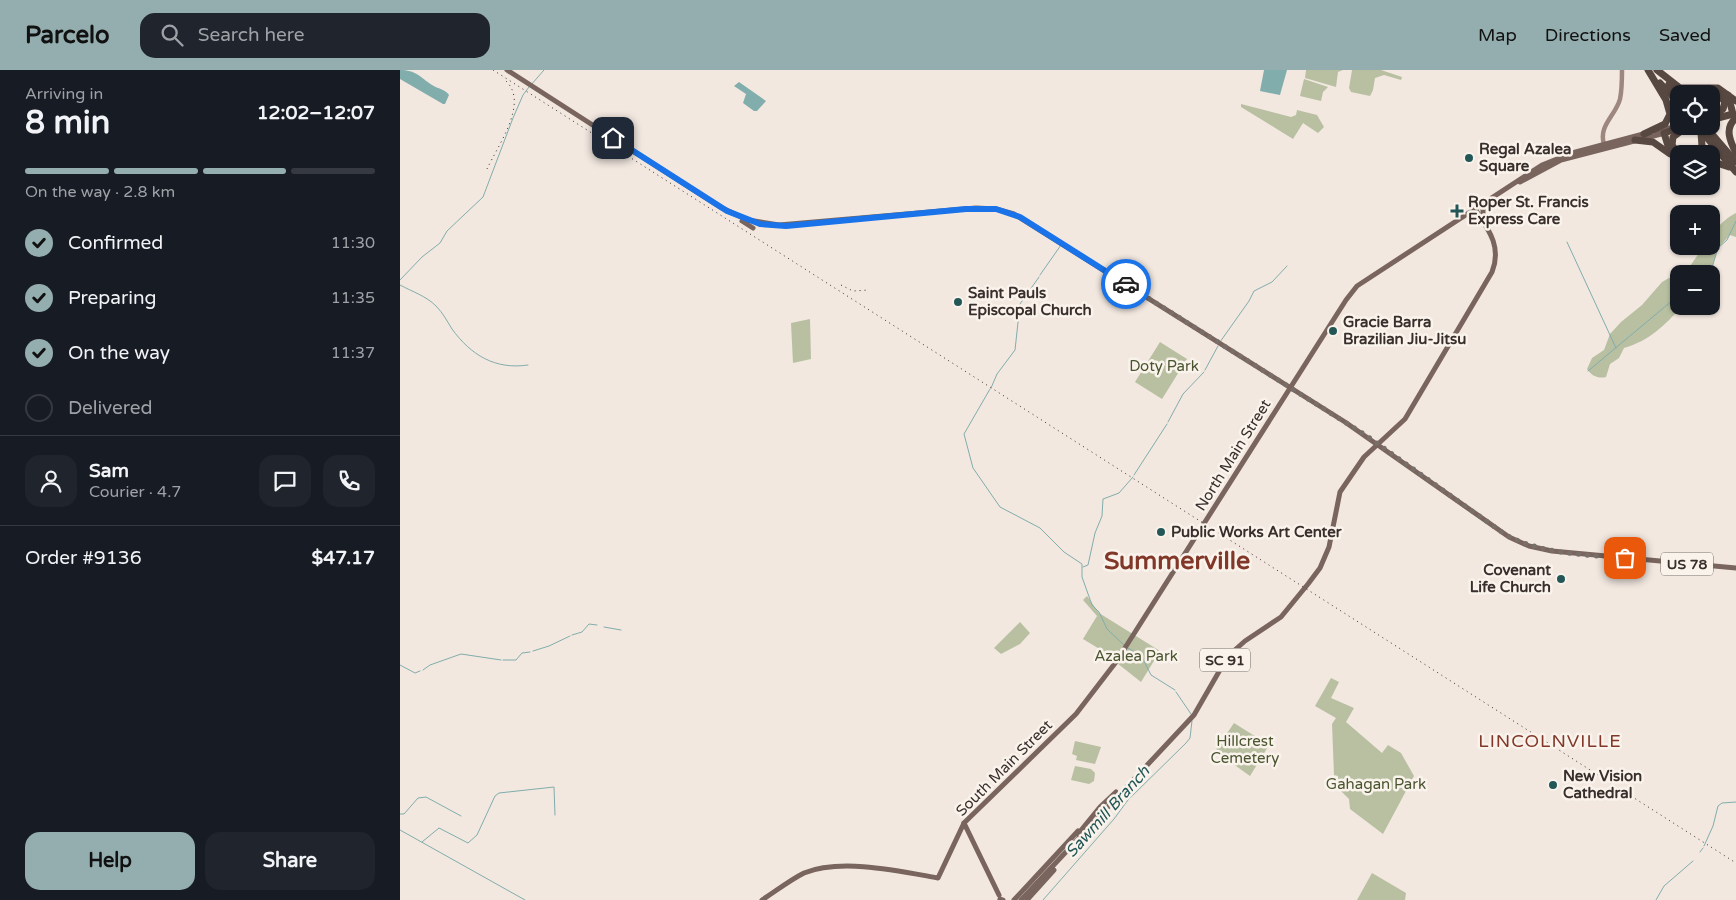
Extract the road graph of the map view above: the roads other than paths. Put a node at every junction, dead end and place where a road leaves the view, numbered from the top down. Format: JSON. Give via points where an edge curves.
{"nodes":[{"id":1,"x":506,"y":70,"type":"edge"},
{"id":2,"x":1622,"y":70,"type":"edge"},
{"id":3,"x":1648,"y":70,"type":"edge"},
{"id":4,"x":1657,"y":70,"type":"edge"},
{"id":5,"x":1670,"y":85,"type":"edge"},
{"id":6,"x":1724,"y":90,"type":"junction"},
{"id":7,"x":1670,"y":94,"type":"edge"},
{"id":8,"x":1720,"y":95,"type":"edge"},
{"id":9,"x":1736,"y":101,"type":"edge"},
{"id":10,"x":1720,"y":112,"type":"edge"},
{"id":11,"x":1735,"y":114,"type":"edge"},
{"id":12,"x":1720,"y":117,"type":"edge"},
{"id":13,"x":1670,"y":127,"type":"edge"},
{"id":14,"x":1670,"y":132,"type":"edge"},
{"id":15,"x":1664,"y":133,"type":"junction"},
{"id":16,"x":1644,"y":134,"type":"junction"},
{"id":17,"x":1700,"y":135,"type":"edge"},
{"id":18,"x":1713,"y":135,"type":"edge"},
{"id":19,"x":1635,"y":140,"type":"junction"},
{"id":20,"x":1605,"y":146,"type":"junction"},
{"id":21,"x":1670,"y":151,"type":"edge"},
{"id":22,"x":1670,"y":152,"type":"edge"},
{"id":23,"x":1736,"y":153,"type":"edge"},
{"id":24,"x":1736,"y":162,"type":"edge"},
{"id":25,"x":1720,"y":163,"type":"edge"},
{"id":26,"x":1736,"y":173,"type":"edge"},
{"id":27,"x":1490,"y":201,"type":"junction"},
{"id":28,"x":1475,"y":210,"type":"junction"},
{"id":29,"x":736,"y":216,"type":"junction"},
{"id":30,"x":1464,"y":218,"type":"junction"},
{"id":31,"x":1483,"y":222,"type":"junction"},
{"id":32,"x":760,"y":224,"type":"junction"},
{"id":33,"x":1290,"y":387,"type":"junction"},
{"id":34,"x":1379,"y":444,"type":"junction"},
{"id":35,"x":1186,"y":555,"type":"joint"},
{"id":36,"x":1736,"y":568,"type":"edge"},
{"id":37,"x":1137,"y":774,"type":"junction"},
{"id":38,"x":1091,"y":817,"type":"junction"},
{"id":39,"x":964,"y":823,"type":"junction"},
{"id":40,"x":1072,"y":846,"type":"junction"},
{"id":41,"x":1001,"y":898,"type":"edge"},
{"id":42,"x":762,"y":900,"type":"edge"},
{"id":43,"x":1014,"y":900,"type":"edge"},
{"id":44,"x":1020,"y":900,"type":"edge"},
{"id":45,"x":1027,"y":900,"type":"edge"}],
"edges":[{"from":1,"to":29,"type":"main road","number":"US 78"},
{"from":2,"to":20,"type":"main road","via":[[1620,101],[1602,135]]},
{"from":3,"to":7,"type":"highway"},
{"from":3,"to":16,"type":"highway","via":[[1666,100],[1670,114],[1665,124]]},
{"from":4,"to":5,"type":"highway"},
{"from":4,"to":6,"type":"highway","via":[[1680,88]]},
{"from":6,"to":9,"type":"highway"},
{"from":6,"to":11,"type":"highway"},
{"from":8,"to":10,"type":"highway","via":[[1723,98]]},
{"from":11,"to":12,"type":"highway"},
{"from":11,"to":23,"type":"highway","via":[[1728,131]]},
{"from":13,"to":16,"type":"main road","name":"North Main Street"},
{"from":14,"to":15,"type":"highway"},
{"from":15,"to":19,"type":"main road","name":"North Main Street"},
{"from":15,"to":21,"type":"highway"},
{"from":16,"to":20,"type":"main road","name":"North Main Street"},
{"from":17,"to":26,"type":"highway"},
{"from":18,"to":24,"type":"highway"},
{"from":19,"to":20,"type":"main road","name":"North Main Street"},
{"from":19,"to":22,"type":"highway","via":[[1653,142]]},
{"from":20,"to":27,"type":"main road","name":"North Main Street","via":[[1554,163]]},
{"from":20,"to":28,"type":"main road","name":"North Main Street","via":[[1559,157],[1542,165]]},
{"from":25,"to":26,"type":"highway"},
{"from":27,"to":28,"type":"main road","name":"North Main Street"},
{"from":27,"to":31,"type":"main road","via":[[1482,213]]},
{"from":28,"to":30,"type":"main road","name":"North Main Street"},
{"from":28,"to":31,"type":"main road","number":"SC 91"},
{"from":29,"to":32,"type":"main road","number":"US 78"},
{"from":29,"to":32,"type":"main road","via":[[754,228]]},
{"from":30,"to":31,"type":"main road","via":[[1473,216]]},
{"from":30,"to":33,"type":"main road","name":"North Main Street","via":[[1359,284]]},
{"from":31,"to":34,"type":"main road","number":"SC 91","via":[[1494,241],[1495,265],[1405,419]]},
{"from":32,"to":33,"type":"main road","number":"US 78","via":[[786,226],[990,208],[1020,217]]},
{"from":33,"to":34,"type":"main road","number":"US 78"},
{"from":33,"to":35,"type":"main road","name":"North Main Street"},
{"from":34,"to":36,"type":"main road","number":"US 78","via":[[1498,530],[1521,542],[1552,551]]},
{"from":34,"to":37,"type":"main road","number":"SC 91","via":[[1358,463],[1344,484],[1329,547],[1320,568],[1275,622],[1228,656],[1194,715]]},
{"from":35,"to":39,"type":"main road","name":"South Main Street","via":[[1122,654],[1084,705]]},
{"from":37,"to":38,"type":"main road","number":"SC 91"},
{"from":37,"to":40,"type":"main road","number":"SC 91"},
{"from":38,"to":43,"type":"main road"},
{"from":38,"to":44,"type":"main road","number":"SC 91"},
{"from":39,"to":41,"type":"main road"},
{"from":39,"to":42,"type":"main road","name":"South Main Street","via":[[938,878],[830,866],[804,874]]},
{"from":40,"to":44,"type":"main road","number":"SC 91"},
{"from":40,"to":45,"type":"main road"}]}
